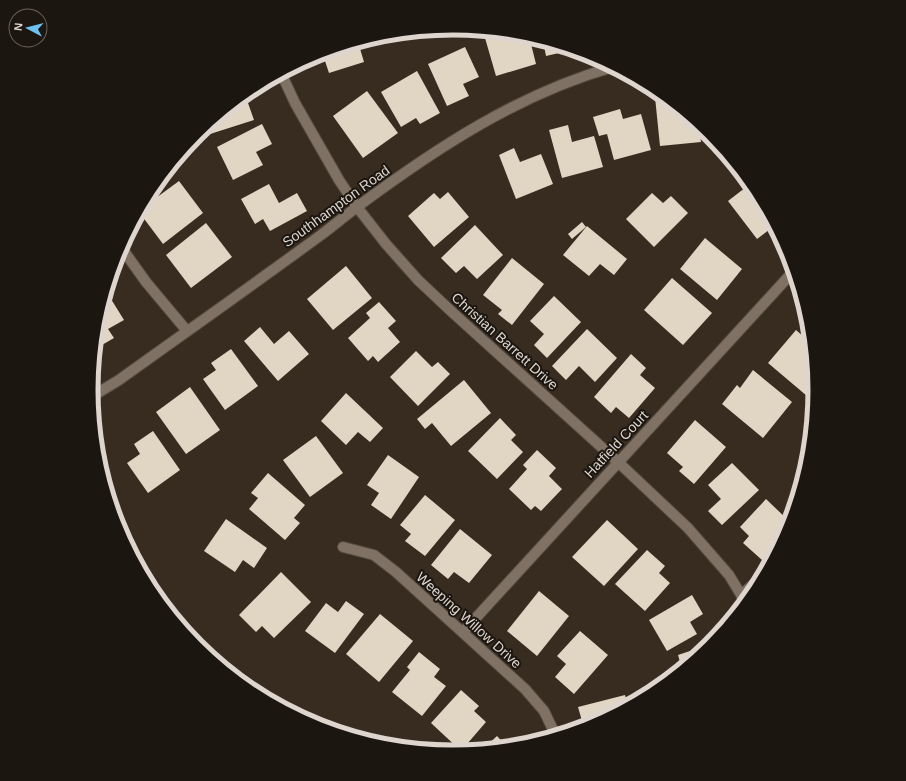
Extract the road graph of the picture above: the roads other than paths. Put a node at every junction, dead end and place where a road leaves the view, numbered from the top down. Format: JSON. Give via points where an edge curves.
{"nodes":[{"id":1,"x":605,"y":70,"type":"edge"},
{"id":2,"x":284,"y":79,"type":"edge"},
{"id":3,"x":357,"y":207,"type":"junction"},
{"id":4,"x":125,"y":253,"type":"edge"},
{"id":5,"x":790,"y":275,"type":"dead end"},
{"id":6,"x":187,"y":331,"type":"junction"},
{"id":7,"x":98,"y":393,"type":"edge"},
{"id":8,"x":618,"y":462,"type":"junction"},
{"id":9,"x":343,"y":547,"type":"dead end"},
{"id":10,"x":742,"y":597,"type":"edge"},
{"id":11,"x":463,"y":632,"type":"junction"},
{"id":12,"x":554,"y":731,"type":"edge"}],
"edges":[{"from":1,"to":3,"type":"street","name":"Southhampton Road","via":[[573,80],[493,117],[454,140]]},
{"from":2,"to":3,"type":"street","name":"Christian Barrett Drive","via":[[339,180]]},
{"from":3,"to":6,"type":"street","name":"Southhampton Road"},
{"from":3,"to":8,"type":"street","name":"Christian Barrett Drive","via":[[418,280]]},
{"from":4,"to":6,"type":"street"},
{"from":5,"to":8,"type":"street","name":"Hatfield Court"},
{"from":6,"to":7,"type":"street","name":"Southhampton Road"},
{"from":8,"to":10,"type":"street","name":"Christian Barrett Drive","via":[[688,528],[729,575]]},
{"from":8,"to":11,"type":"street","name":"Hatfield Court"},
{"from":9,"to":11,"type":"street","name":"Weeping Willow Drive","via":[[374,555]]},
{"from":11,"to":12,"type":"street","name":"Weeping Willow Drive","via":[[525,689],[544,711]]}]}
